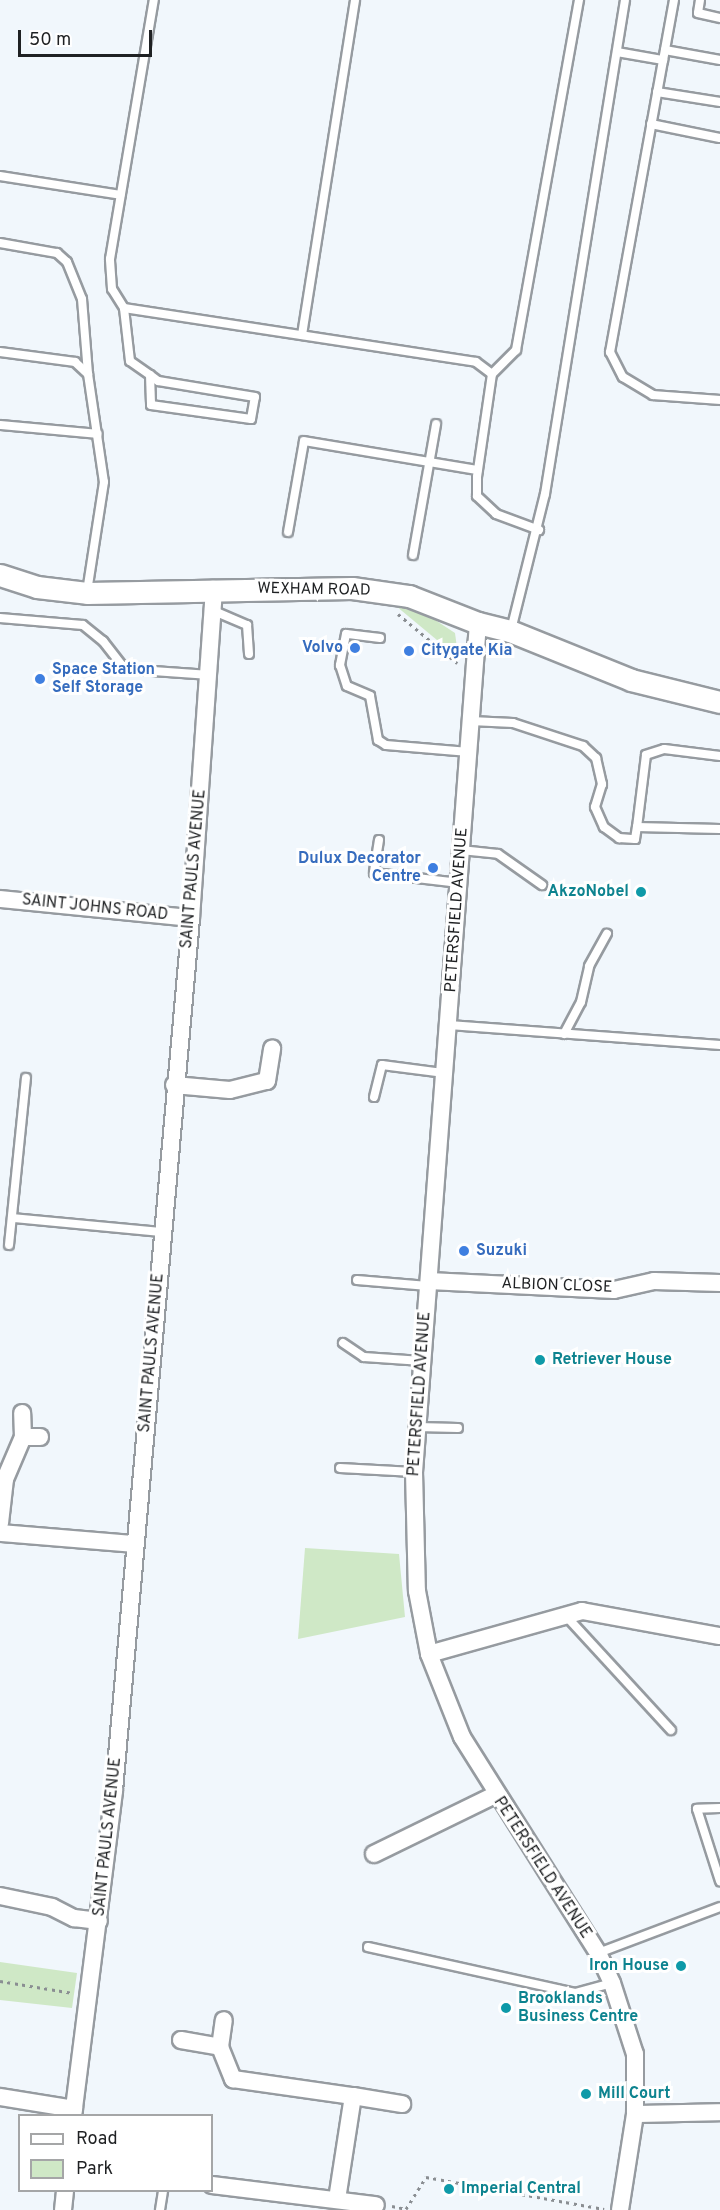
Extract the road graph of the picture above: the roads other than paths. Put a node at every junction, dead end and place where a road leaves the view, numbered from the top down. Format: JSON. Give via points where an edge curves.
{"nodes":[{"id":1,"x":154,"y":0,"type":"edge"},
{"id":2,"x":355,"y":0,"type":"edge"},
{"id":3,"x":579,"y":0,"type":"edge"},
{"id":4,"x":626,"y":0,"type":"edge"},
{"id":5,"x":674,"y":0,"type":"edge"},
{"id":6,"x":700,"y":0,"type":"edge"},
{"id":7,"x":720,"y":18,"type":"edge"},
{"id":8,"x":665,"y":50,"type":"junction"},
{"id":9,"x":617,"y":52,"type":"junction"},
{"id":10,"x":663,"y":60,"type":"junction"},
{"id":11,"x":720,"y":60,"type":"edge"},
{"id":12,"x":657,"y":92,"type":"junction"},
{"id":13,"x":720,"y":102,"type":"edge"},
{"id":14,"x":651,"y":124,"type":"junction"},
{"id":15,"x":720,"y":138,"type":"edge"},
{"id":16,"x":0,"y":176,"type":"edge"},
{"id":17,"x":121,"y":195,"type":"junction"},
{"id":18,"x":0,"y":243,"type":"edge"},
{"id":19,"x":124,"y":308,"type":"junction"},
{"id":20,"x":302,"y":335,"type":"junction"},
{"id":21,"x":0,"y":352,"type":"edge"},
{"id":22,"x":88,"y":374,"type":"junction"},
{"id":23,"x":492,"y":374,"type":"junction"},
{"id":24,"x":150,"y":375,"type":"junction"},
{"id":25,"x":720,"y":400,"type":"edge"},
{"id":26,"x":436,"y":424,"type":"dead end"},
{"id":27,"x":0,"y":425,"type":"edge"},
{"id":28,"x":98,"y":434,"type":"junction"},
{"id":29,"x":428,"y":462,"type":"junction"},
{"id":30,"x":478,"y":470,"type":"junction"},
{"id":31,"x":539,"y":530,"type":"junction"},
{"id":32,"x":288,"y":532,"type":"dead end"},
{"id":33,"x":413,"y":555,"type":"dead end"},
{"id":34,"x":0,"y":574,"type":"edge"},
{"id":35,"x":214,"y":589,"type":"junction"},
{"id":36,"x":87,"y":593,"type":"junction"},
{"id":37,"x":213,"y":611,"type":"junction"},
{"id":38,"x":0,"y":618,"type":"edge"},
{"id":39,"x":478,"y":623,"type":"junction"},
{"id":40,"x":510,"y":631,"type":"junction"},
{"id":41,"x":380,"y":638,"type":"dead end"},
{"id":42,"x":249,"y":654,"type":"dead end"},
{"id":43,"x":210,"y":675,"type":"junction"},
{"id":44,"x":720,"y":702,"type":"edge"},
{"id":45,"x":471,"y":721,"type":"junction"},
{"id":46,"x":469,"y":752,"type":"junction"},
{"id":47,"x":720,"y":756,"type":"edge"},
{"id":48,"x":637,"y":827,"type":"junction"},
{"id":49,"x":720,"y":829,"type":"edge"},
{"id":50,"x":380,"y":840,"type":"dead end"},
{"id":51,"x":461,"y":850,"type":"junction"},
{"id":52,"x":459,"y":884,"type":"junction"},
{"id":53,"x":542,"y":885,"type":"dead end"},
{"id":54,"x":0,"y":898,"type":"edge"},
{"id":55,"x":191,"y":918,"type":"junction"},
{"id":56,"x":607,"y":934,"type":"dead end"},
{"id":57,"x":449,"y":1025,"type":"junction"},
{"id":58,"x":564,"y":1034,"type":"junction"},
{"id":59,"x":720,"y":1045,"type":"edge"},
{"id":60,"x":272,"y":1048,"type":"dead end"},
{"id":61,"x":444,"y":1074,"type":"junction"},
{"id":62,"x":26,"y":1078,"type":"dead end"},
{"id":63,"x":174,"y":1085,"type":"junction"},
{"id":64,"x":374,"y":1097,"type":"dead end"},
{"id":65,"x":13,"y":1218,"type":"junction"},
{"id":66,"x":162,"y":1232,"type":"junction"},
{"id":67,"x":9,"y":1245,"type":"dead end"},
{"id":68,"x":357,"y":1280,"type":"dead end"},
{"id":69,"x":428,"y":1283,"type":"junction"},
{"id":70,"x":720,"y":1283,"type":"edge"},
{"id":71,"x":343,"y":1343,"type":"dead end"},
{"id":72,"x":422,"y":1362,"type":"junction"},
{"id":73,"x":22,"y":1413,"type":"dead end"},
{"id":74,"x":417,"y":1427,"type":"junction"},
{"id":75,"x":458,"y":1428,"type":"dead end"},
{"id":76,"x":23,"y":1437,"type":"junction"},
{"id":77,"x":40,"y":1437,"type":"dead end"},
{"id":78,"x":340,"y":1468,"type":"dead end"},
{"id":79,"x":414,"y":1472,"type":"junction"},
{"id":80,"x":0,"y":1523,"type":"edge"},
{"id":81,"x":0,"y":1533,"type":"edge"},
{"id":82,"x":134,"y":1544,"type":"junction"},
{"id":83,"x":565,"y":1615,"type":"junction"},
{"id":84,"x":720,"y":1636,"type":"edge"},
{"id":85,"x":429,"y":1654,"type":"junction"},
{"id":86,"x":671,"y":1730,"type":"dead end"},
{"id":87,"x":495,"y":1795,"type":"junction"},
{"id":88,"x":720,"y":1808,"type":"edge"},
{"id":89,"x":374,"y":1854,"type":"dead end"},
{"id":90,"x":720,"y":1881,"type":"edge"},
{"id":91,"x":0,"y":1896,"type":"edge"},
{"id":92,"x":720,"y":1907,"type":"edge"},
{"id":93,"x":99,"y":1921,"type":"junction"},
{"id":94,"x":368,"y":1947,"type":"dead end"},
{"id":95,"x":598,"y":1953,"type":"junction"},
{"id":96,"x":612,"y":1983,"type":"junction"},
{"id":97,"x":224,"y":2020,"type":"dead end"},
{"id":98,"x":181,"y":2040,"type":"dead end"},
{"id":99,"x":220,"y":2047,"type":"junction"},
{"id":100,"x":353,"y":2096,"type":"junction"},
{"id":101,"x":0,"y":2097,"type":"edge"},
{"id":102,"x":402,"y":2104,"type":"dead end"},
{"id":103,"x":74,"y":2112,"type":"edge"},
{"id":104,"x":720,"y":2112,"type":"edge"},
{"id":105,"x":635,"y":2114,"type":"junction"},
{"id":106,"x":213,"y":2185,"type":"edge"},
{"id":107,"x":65,"y":2192,"type":"edge"},
{"id":108,"x":163,"y":2192,"type":"edge"},
{"id":109,"x":337,"y":2199,"type":"junction"},
{"id":110,"x":384,"y":2206,"type":"road end"},
{"id":111,"x":63,"y":2210,"type":"edge"},
{"id":112,"x":160,"y":2210,"type":"edge"},
{"id":113,"x":620,"y":2210,"type":"edge"}],
"edges":[{"from":1,"to":17,"type":"lane"},
{"from":2,"to":20,"type":"lane"},
{"from":3,"to":23,"type":"lane","via":[[516,350]]},
{"from":4,"to":9,"type":"lane"},
{"from":5,"to":8,"type":"lane"},
{"from":6,"to":7,"type":"lane","via":[[698,14]]},
{"from":8,"to":10,"type":"lane"},
{"from":8,"to":11,"type":"lane"},
{"from":9,"to":10,"type":"lane"},
{"from":9,"to":31,"type":"lane"},
{"from":10,"to":12,"type":"lane"},
{"from":12,"to":13,"type":"lane"},
{"from":12,"to":14,"type":"lane"},
{"from":14,"to":15,"type":"lane"},
{"from":14,"to":25,"type":"lane","via":[[610,352],[623,377],[653,395]]},
{"from":16,"to":17,"type":"lane"},
{"from":17,"to":19,"type":"lane","via":[[110,259],[112,289]]},
{"from":18,"to":22,"type":"lane","via":[[57,253],[67,262],[82,299]]},
{"from":19,"to":20,"type":"lane"},
{"from":19,"to":24,"type":"lane","via":[[129,361]]},
{"from":20,"to":23,"type":"lane","via":[[476,362]]},
{"from":21,"to":22,"type":"lane","via":[[75,362]]},
{"from":22,"to":28,"type":"lane"},
{"from":23,"to":30,"type":"lane"},
{"from":24,"to":24,"type":"lane","via":[[158,381],[255,397],[251,419],[151,405]]},
{"from":26,"to":29,"type":"lane"},
{"from":27,"to":28,"type":"lane"},
{"from":28,"to":36,"type":"lane","via":[[104,482]]},
{"from":29,"to":30,"type":"lane"},
{"from":29,"to":32,"type":"lane","via":[[304,441]]},
{"from":29,"to":33,"type":"lane"},
{"from":30,"to":31,"type":"lane","via":[[477,496],[496,514]]},
{"from":31,"to":40,"type":"lane"},
{"from":34,"to":36,"type":"street","name":"WEXHAM ROAD","via":[[37,587]]},
{"from":35,"to":36,"type":"street","name":"WEXHAM ROAD"},
{"from":35,"to":37,"type":"street","name":"SAINT PAULS AVENUE"},
{"from":35,"to":39,"type":"street","name":"WEXHAM ROAD","via":[[369,590],[409,596]]},
{"from":37,"to":42,"type":"lane","via":[[247,625]]},
{"from":37,"to":43,"type":"street","name":"SAINT PAULS AVENUE"},
{"from":38,"to":43,"type":"lane","via":[[83,625],[103,641],[125,669]]},
{"from":39,"to":40,"type":"street","name":"WEXHAM ROAD"},
{"from":39,"to":45,"type":"street","name":"PETERSFIELD AVENUE"},
{"from":40,"to":44,"type":"street","name":"WEXHAM ROAD","via":[[631,681]]},
{"from":41,"to":46,"type":"lane","via":[[346,634],[340,665],[347,686],[370,696],[378,740],[386,745]]},
{"from":43,"to":55,"type":"street","name":"SAINT PAULS AVENUE"},
{"from":45,"to":46,"type":"street","name":"PETERSFIELD AVENUE"},
{"from":45,"to":48,"type":"lane","via":[[513,723],[583,746],[596,758],[602,784],[595,807],[604,827],[619,838],[635,839]]},
{"from":46,"to":51,"type":"street","name":"PETERSFIELD AVENUE"},
{"from":47,"to":48,"type":"lane","via":[[664,749],[646,755]]},
{"from":48,"to":49,"type":"lane"},
{"from":50,"to":52,"type":"lane","via":[[374,873]]},
{"from":51,"to":52,"type":"street","name":"PETERSFIELD AVENUE"},
{"from":51,"to":53,"type":"lane","via":[[498,854]]},
{"from":52,"to":57,"type":"street","name":"PETERSFIELD AVENUE"},
{"from":54,"to":55,"type":"street","name":"SAINT JOHNS ROAD"},
{"from":55,"to":63,"type":"street","name":"SAINT PAULS AVENUE"},
{"from":56,"to":58,"type":"lane","via":[[589,966],[581,1002]]},
{"from":57,"to":58,"type":"lane"},
{"from":57,"to":61,"type":"street","name":"PETERSFIELD AVENUE"},
{"from":58,"to":59,"type":"lane"},
{"from":60,"to":63,"type":"street","via":[[267,1081],[230,1090]]},
{"from":61,"to":64,"type":"lane","via":[[382,1065]]},
{"from":61,"to":69,"type":"street","name":"PETERSFIELD AVENUE"},
{"from":62,"to":65,"type":"lane"},
{"from":63,"to":66,"type":"street","name":"SAINT PAULS AVENUE"},
{"from":65,"to":66,"type":"lane"},
{"from":65,"to":67,"type":"lane"},
{"from":66,"to":82,"type":"street","name":"SAINT PAULS AVENUE"},
{"from":68,"to":69,"type":"lane"},
{"from":69,"to":70,"type":"street","name":"ALBION CLOSE","via":[[615,1290],[654,1281]]},
{"from":69,"to":72,"type":"street","name":"PETERSFIELD AVENUE"},
{"from":71,"to":72,"type":"lane","via":[[364,1357]]},
{"from":72,"to":74,"type":"street","name":"PETERSFIELD AVENUE"},
{"from":73,"to":76,"type":"street"},
{"from":74,"to":75,"type":"lane"},
{"from":74,"to":79,"type":"street","name":"PETERSFIELD AVENUE"},
{"from":76,"to":77,"type":"street"},
{"from":76,"to":80,"type":"street","via":[[5,1479]]},
{"from":78,"to":79,"type":"lane"},
{"from":79,"to":85,"type":"street","name":"PETERSFIELD AVENUE","via":[[417,1591]]},
{"from":81,"to":82,"type":"street"},
{"from":82,"to":93,"type":"street","name":"SAINT PAULS AVENUE"},
{"from":83,"to":84,"type":"street","via":[[582,1611]]},
{"from":83,"to":85,"type":"street"},
{"from":83,"to":86,"type":"lane"},
{"from":85,"to":87,"type":"street","name":"PETERSFIELD AVENUE","via":[[462,1737]]},
{"from":87,"to":89,"type":"street"},
{"from":87,"to":95,"type":"street","name":"PETERSFIELD AVENUE"},
{"from":88,"to":90,"type":"lane","via":[[697,1809]]},
{"from":91,"to":93,"type":"street","via":[[52,1907],[74,1918]]},
{"from":92,"to":95,"type":"lane"},
{"from":93,"to":103,"type":"street","name":"SAINT PAULS AVENUE"},
{"from":94,"to":96,"type":"lane","via":[[575,1993]]},
{"from":95,"to":96,"type":"street","name":"PETERSFIELD AVENUE"},
{"from":96,"to":105,"type":"street","name":"PETERSFIELD AVENUE","via":[[635,2054]]},
{"from":97,"to":99,"type":"street"},
{"from":98,"to":99,"type":"street"},
{"from":99,"to":100,"type":"street","via":[[233,2079]]},
{"from":100,"to":102,"type":"street"},
{"from":100,"to":109,"type":"street"},
{"from":101,"to":103,"type":"street"},
{"from":104,"to":105,"type":"street"},
{"from":105,"to":113,"type":"street","name":"PETERSFIELD AVENUE"},
{"from":106,"to":109,"type":"street"},
{"from":107,"to":111,"type":"street"},
{"from":108,"to":112,"type":"lane"},
{"from":109,"to":110,"type":"street"}]}
